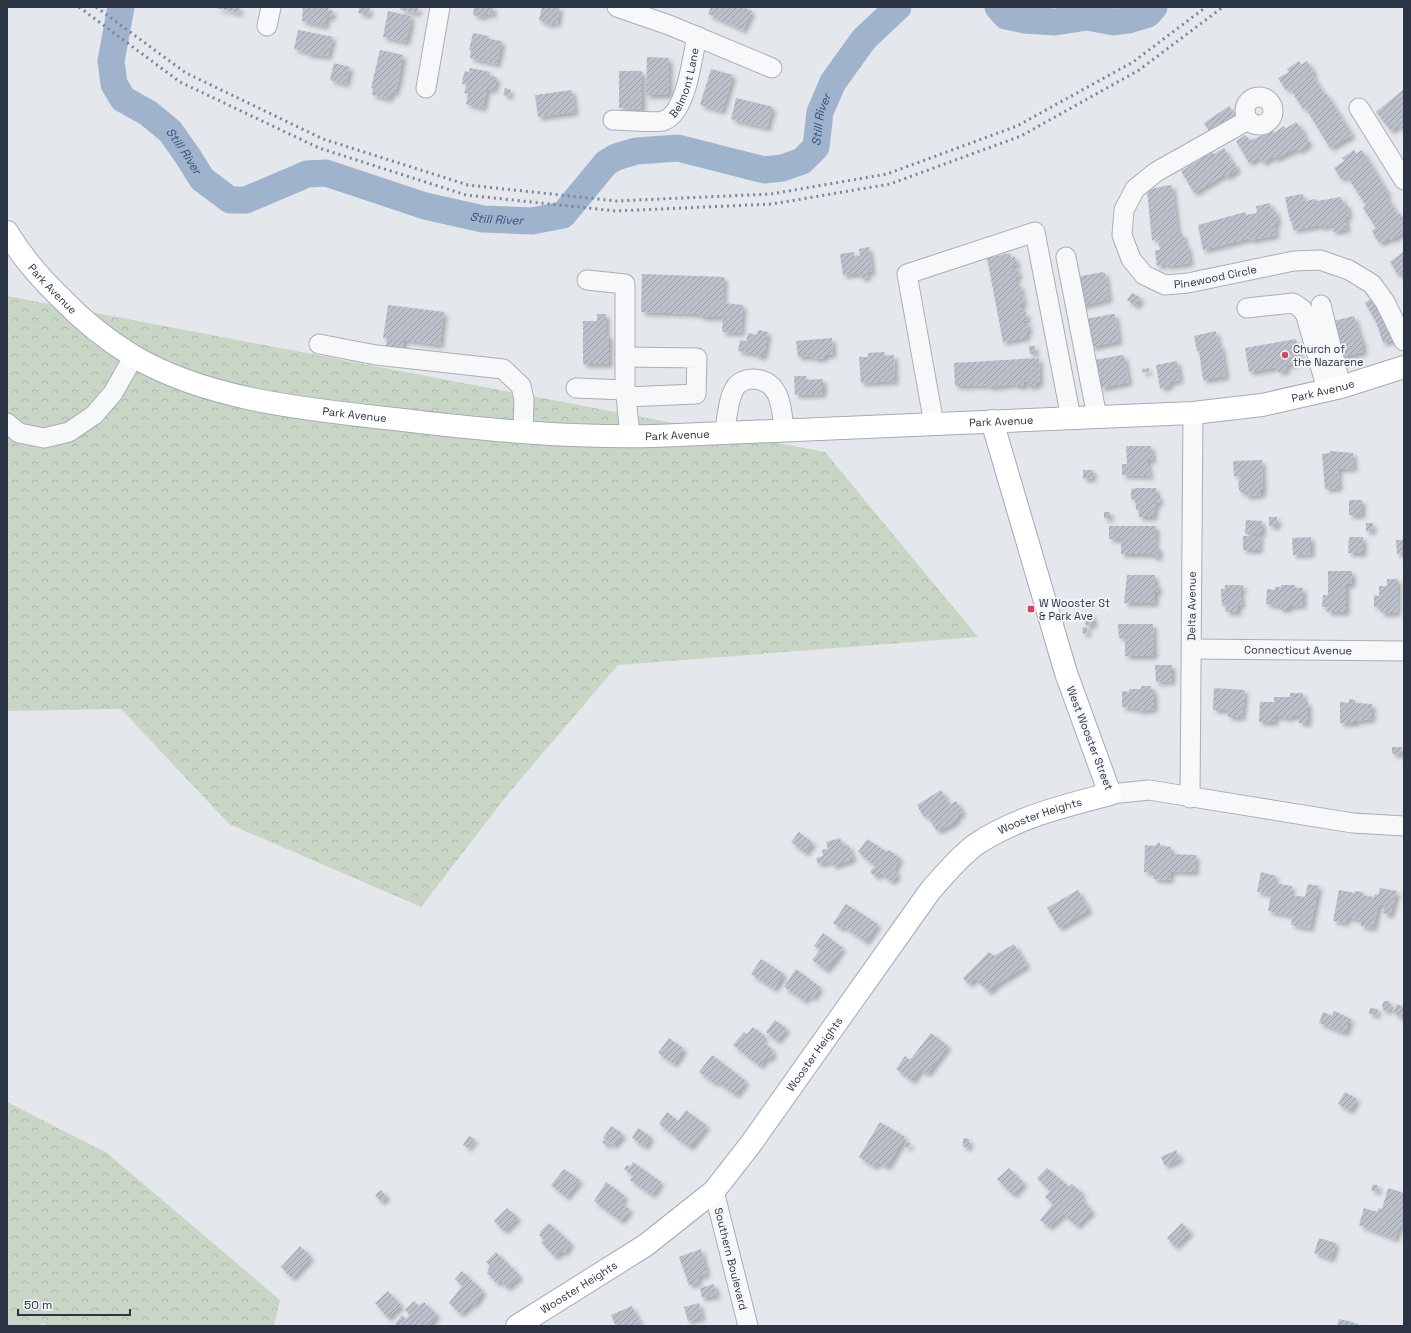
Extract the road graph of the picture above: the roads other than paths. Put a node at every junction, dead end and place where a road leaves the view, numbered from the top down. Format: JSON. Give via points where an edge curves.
{"nodes":[{"id":1,"x":270,"y":7,"type":"edge"},
{"id":2,"x":440,"y":7,"type":"edge"},
{"id":3,"x":617,"y":7,"type":"edge"},
{"id":4,"x":267,"y":26,"type":"dead end"},
{"id":5,"x":697,"y":36,"type":"junction"},
{"id":6,"x":772,"y":68,"type":"dead end"},
{"id":7,"x":426,"y":88,"type":"dead end"},
{"id":8,"x":1359,"y":108,"type":"dead end"},
{"id":9,"x":613,"y":120,"type":"dead end"},
{"id":10,"x":1248,"y":120,"type":"dead end"},
{"id":11,"x":1404,"y":180,"type":"edge"},
{"id":12,"x":7,"y":232,"type":"edge"},
{"id":13,"x":1066,"y":257,"type":"dead end"},
{"id":14,"x":587,"y":280,"type":"dead end"},
{"id":15,"x":1322,"y":306,"type":"dead end"},
{"id":16,"x":1247,"y":308,"type":"dead end"},
{"id":17,"x":1404,"y":341,"type":"edge"},
{"id":18,"x":319,"y":344,"type":"dead end"},
{"id":19,"x":134,"y":356,"type":"junction"},
{"id":20,"x":625,"y":357,"type":"junction"},
{"id":21,"x":1404,"y":368,"type":"edge"},
{"id":22,"x":576,"y":388,"type":"dead end"},
{"id":23,"x":1334,"y":389,"type":"junction"},
{"id":24,"x":626,"y":393,"type":"junction"},
{"id":25,"x":1193,"y":413,"type":"junction"},
{"id":26,"x":1097,"y":417,"type":"junction"},
{"id":27,"x":1071,"y":418,"type":"junction"},
{"id":28,"x":992,"y":421,"type":"junction"},
{"id":29,"x":7,"y":423,"type":"edge"},
{"id":30,"x":934,"y":424,"type":"junction"},
{"id":31,"x":784,"y":431,"type":"junction"},
{"id":32,"x":523,"y":433,"type":"junction"},
{"id":33,"x":724,"y":433,"type":"junction"},
{"id":34,"x":630,"y":437,"type":"junction"},
{"id":35,"x":1192,"y":648,"type":"junction"},
{"id":36,"x":1404,"y":651,"type":"edge"},
{"id":37,"x":1110,"y":794,"type":"junction"},
{"id":38,"x":1190,"y":798,"type":"junction"},
{"id":39,"x":1404,"y":826,"type":"edge"},
{"id":40,"x":714,"y":1191,"type":"junction"},
{"id":41,"x":517,"y":1326,"type":"edge"},
{"id":42,"x":748,"y":1326,"type":"edge"}],
"edges":[{"from":1,"to":4,"type":"street"},
{"from":2,"to":7,"type":"street"},
{"from":3,"to":5,"type":"street","name":"Belmont Lane"},
{"from":5,"to":6,"type":"street","name":"Belmont Lane"},
{"from":5,"to":9,"type":"street","name":"Belmont Lane","via":[[682,100],[676,112],[663,121]]},
{"from":8,"to":11,"type":"street"},
{"from":10,"to":17,"type":"street","name":"Pinewood Circle","via":[[1156,172],[1135,189],[1124,210],[1122,235],[1131,259],[1144,275],[1165,285],[1188,284],[1294,261],[1320,260],[1349,270],[1372,284],[1385,302]]},
{"from":12,"to":19,"type":"main road","name":"Park Avenue","via":[[44,282],[72,310],[103,336]]},
{"from":13,"to":26,"type":"street"},
{"from":14,"to":20,"type":"street","via":[[625,284]]},
{"from":15,"to":23,"type":"street"},
{"from":16,"to":23,"type":"street","via":[[1293,303],[1302,309]]},
{"from":18,"to":32,"type":"street","via":[[376,355],[503,369],[520,386],[524,399]]},
{"from":19,"to":29,"type":"street","via":[[113,393],[94,415],[69,432],[44,438],[19,433]]},
{"from":19,"to":32,"type":"main road","name":"Park Avenue","via":[[201,385],[266,402]]},
{"from":20,"to":24,"type":"street"},
{"from":20,"to":24,"type":"street","via":[[697,358],[696,394]]},
{"from":21,"to":23,"type":"main road","name":"Park Avenue"},
{"from":22,"to":24,"type":"street"},
{"from":23,"to":25,"type":"main road","name":"Park Avenue","via":[[1262,405]]},
{"from":24,"to":34,"type":"street"},
{"from":25,"to":26,"type":"main road","name":"Park Avenue"},
{"from":25,"to":35,"type":"street","name":"Delta Avenue"},
{"from":26,"to":27,"type":"main road","name":"Park Avenue"},
{"from":27,"to":28,"type":"main road","name":"Park Avenue"},
{"from":27,"to":30,"type":"street","via":[[1035,232],[907,274]]},
{"from":28,"to":30,"type":"main road","name":"Park Avenue"},
{"from":28,"to":37,"type":"main road","name":"West Wooster Street","via":[[1066,672]]},
{"from":30,"to":31,"type":"main road","name":"Park Avenue"},
{"from":31,"to":33,"type":"main road","name":"Park Avenue"},
{"from":31,"to":33,"type":"street","via":[[780,400],[773,386],[762,380],[752,379],[737,384],[733,390]]},
{"from":32,"to":34,"type":"main road","name":"Park Avenue"},
{"from":33,"to":34,"type":"main road","name":"Park Avenue"},
{"from":35,"to":36,"type":"street","name":"Connecticut Avenue"},
{"from":35,"to":38,"type":"street","name":"Delta Avenue"},
{"from":37,"to":38,"type":"street","name":"West Wooster Street","via":[[1149,790]]},
{"from":37,"to":40,"type":"main road","name":"Wooster Heights","via":[[1055,808],[1013,825],[975,846],[950,868],[930,891]]},
{"from":38,"to":39,"type":"street","name":"West Wooster Street","via":[[1353,823]]},
{"from":40,"to":41,"type":"main road","name":"Wooster Heights","via":[[646,1245]]},
{"from":40,"to":42,"type":"street","name":"Southern Boulevard"}]}
